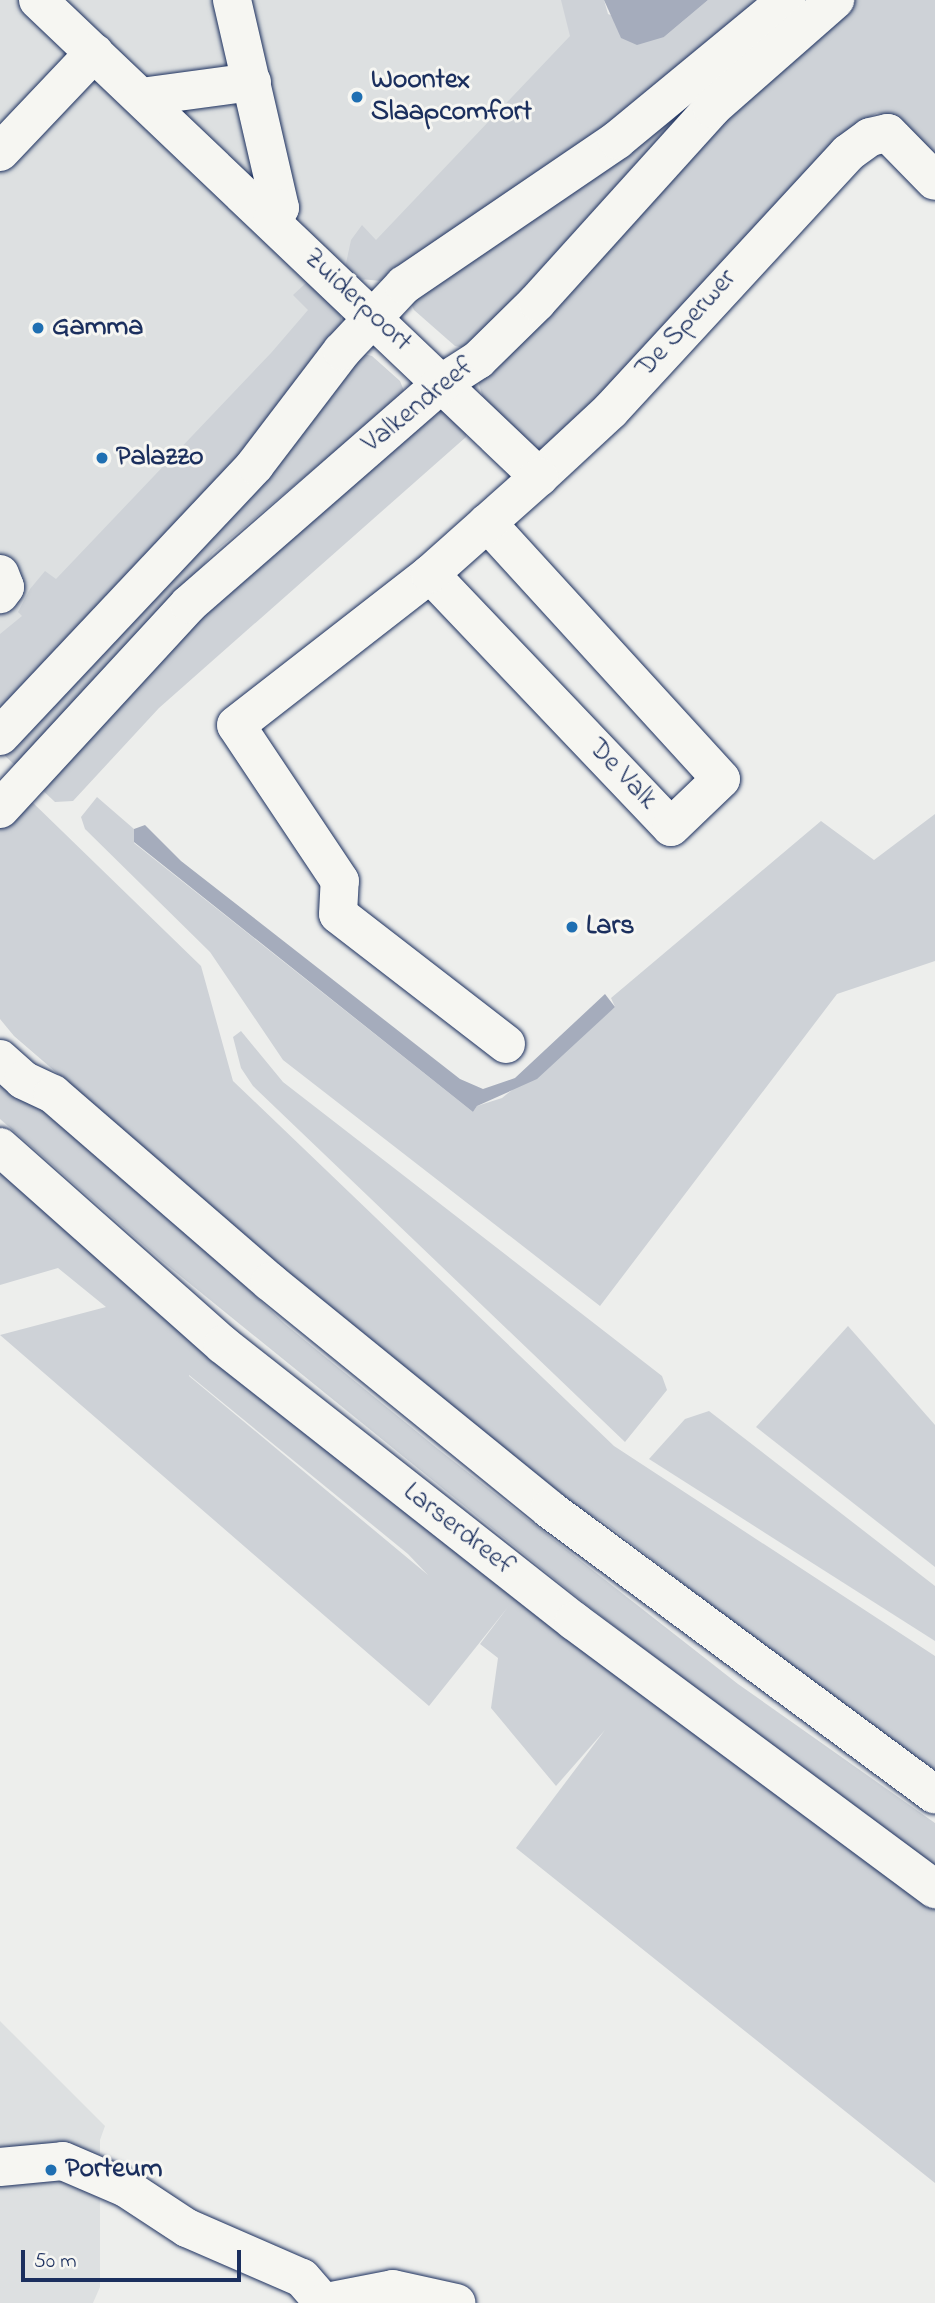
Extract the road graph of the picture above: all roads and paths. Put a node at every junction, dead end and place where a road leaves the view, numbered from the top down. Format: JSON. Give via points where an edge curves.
{"nodes":[{"id":1,"x":38,"y":0,"type":"edge"},
{"id":2,"x":205,"y":0,"type":"edge"},
{"id":3,"x":232,"y":0,"type":"edge"},
{"id":4,"x":787,"y":0,"type":"edge"},
{"id":5,"x":835,"y":0,"type":"edge"},
{"id":6,"x":94,"y":52,"type":"junction"},
{"id":7,"x":240,"y":83,"type":"junction"},
{"id":8,"x":141,"y":97,"type":"junction"},
{"id":9,"x":0,"y":152,"type":"edge"},
{"id":10,"x":229,"y":179,"type":"junction"},
{"id":11,"x":935,"y":181,"type":"edge"},
{"id":12,"x":272,"y":220,"type":"junction"},
{"id":13,"x":374,"y":315,"type":"junction"},
{"id":14,"x":442,"y":383,"type":"junction"},
{"id":15,"x":539,"y":477,"type":"junction"},
{"id":16,"x":487,"y":523,"type":"junction"},
{"id":17,"x":0,"y":574,"type":"edge"},
{"id":18,"x":430,"y":574,"type":"junction"},
{"id":19,"x":0,"y":594,"type":"edge"},
{"id":20,"x":0,"y":736,"type":"edge"},
{"id":21,"x":0,"y":809,"type":"edge"},
{"id":22,"x":0,"y":1032,"type":"edge"},
{"id":23,"x":506,"y":1044,"type":"dead end"},
{"id":24,"x":0,"y":1059,"type":"edge"},
{"id":25,"x":52,"y":1094,"type":"junction"},
{"id":26,"x":0,"y":1147,"type":"edge"},
{"id":27,"x":935,"y":1795,"type":"edge"},
{"id":28,"x":935,"y":1889,"type":"edge"},
{"id":29,"x":0,"y":2167,"type":"edge"},
{"id":30,"x":322,"y":2302,"type":"edge"},
{"id":31,"x":456,"y":2303,"type":"edge"}],
"edges":[{"from":1,"to":6,"type":"street","name":"Zuiderpoort"},
{"from":2,"to":7,"type":"street"},
{"from":3,"to":7,"type":"street"},
{"from":4,"to":13,"type":"street","via":[[617,140],[404,285]]},
{"from":5,"to":14,"type":"street","name":"Valkendreef","via":[[712,108],[537,302],[478,360]]},
{"from":6,"to":8,"type":"street","name":"Zuiderpoort"},
{"from":6,"to":9,"type":"street"},
{"from":7,"to":8,"type":"street"},
{"from":7,"to":10,"type":"street","via":[[245,163]]},
{"from":7,"to":12,"type":"street","via":[[280,208]]},
{"from":8,"to":10,"type":"street","name":"Zuiderpoort"},
{"from":10,"to":12,"type":"street","name":"Zuiderpoort"},
{"from":11,"to":15,"type":"street","name":"De Sperwer","via":[[888,133],[870,137],[848,153],[610,411]]},
{"from":12,"to":13,"type":"street","name":"Zuiderpoort"},
{"from":13,"to":14,"type":"street","name":"Zuiderpoort"},
{"from":13,"to":20,"type":"street","via":[[255,465]]},
{"from":14,"to":15,"type":"street"},
{"from":14,"to":21,"type":"street","name":"Valkendreef","via":[[189,604]]},
{"from":15,"to":16,"type":"street"},
{"from":16,"to":18,"type":"street"},
{"from":16,"to":18,"type":"street","name":"De Valk","via":[[721,779],[671,827]]},
{"from":17,"to":19,"type":"street","via":[[5,587]]},
{"from":18,"to":23,"type":"street","via":[[236,725],[341,881],[338,914]]},
{"from":22,"to":25,"type":"street","via":[[41,1070]]},
{"from":24,"to":25,"type":"street","via":[[23,1080]]},
{"from":25,"to":27,"type":"street","via":[[270,1282],[549,1509]]},
{"from":26,"to":28,"type":"street","name":"Larserdreef","via":[[223,1345],[574,1621]]},
{"from":29,"to":30,"type":"street","via":[[63,2161],[126,2188],[187,2228],[302,2278]]},
{"from":30,"to":31,"type":"street","via":[[393,2289]]}]}
